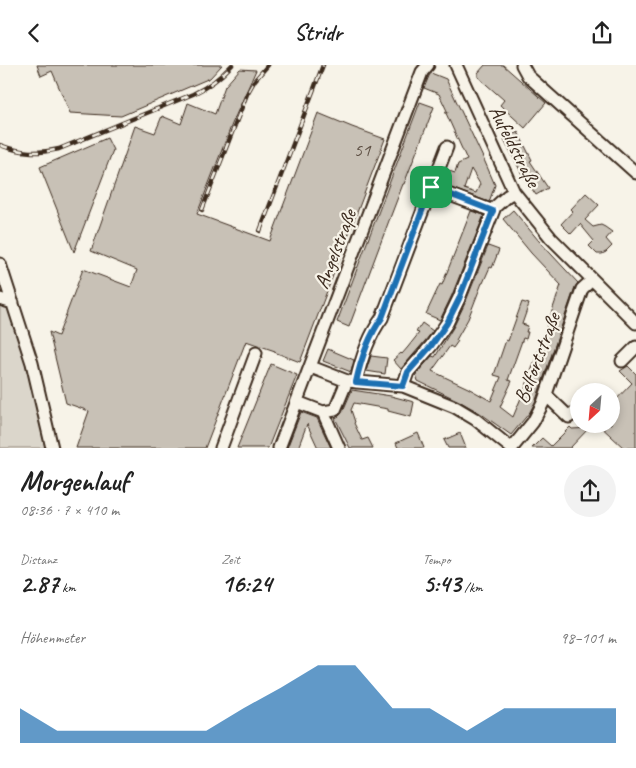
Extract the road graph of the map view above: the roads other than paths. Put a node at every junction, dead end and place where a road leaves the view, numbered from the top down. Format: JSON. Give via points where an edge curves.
{"nodes":[{"id":1,"x":428,"y":65,"type":"edge"},
{"id":2,"x":522,"y":65,"type":"edge"},
{"id":3,"x":459,"y":66,"type":"edge"},
{"id":4,"x":447,"y":147,"type":"dead end"},
{"id":5,"x":636,"y":173,"type":"edge"},
{"id":6,"x":431,"y":187,"type":"junction"},
{"id":7,"x":514,"y":192,"type":"junction"},
{"id":8,"x":493,"y":211,"type":"junction"},
{"id":9,"x":0,"y":265,"type":"edge"},
{"id":10,"x":592,"y":280,"type":"junction"},
{"id":11,"x":0,"y":299,"type":"edge"},
{"id":12,"x":13,"y":303,"type":"junction"},
{"id":13,"x":636,"y":322,"type":"edge"},
{"id":14,"x":636,"y":347,"type":"edge"},
{"id":15,"x":256,"y":353,"type":"dead end"},
{"id":16,"x":622,"y":361,"type":"dead end"},
{"id":17,"x":311,"y":367,"type":"junction"},
{"id":18,"x":352,"y":382,"type":"junction"},
{"id":19,"x":403,"y":386,"type":"junction"},
{"id":20,"x":546,"y":395,"type":"junction"},
{"id":21,"x":297,"y":401,"type":"junction"},
{"id":22,"x":323,"y":412,"type":"junction"},
{"id":23,"x":570,"y":416,"type":"edge"},
{"id":24,"x":52,"y":448,"type":"edge"},
{"id":25,"x":221,"y":448,"type":"edge"},
{"id":26,"x":279,"y":448,"type":"edge"},
{"id":27,"x":339,"y":448,"type":"edge"},
{"id":28,"x":512,"y":448,"type":"edge"}],
"edges":[{"from":1,"to":17,"type":"street","name":"Angelstraße","via":[[422,71]]},
{"from":2,"to":5,"type":"street","via":[[528,75]]},
{"from":3,"to":7,"type":"street","name":"Aufeldstraße"},
{"from":4,"to":6,"type":"street"},
{"from":6,"to":8,"type":"street"},
{"from":6,"to":18,"type":"street","via":[[382,318],[373,330]]},
{"from":7,"to":8,"type":"street"},
{"from":7,"to":10,"type":"street","name":"Aufeldstraße","via":[[551,238]]},
{"from":8,"to":19,"type":"street","via":[[447,323],[408,372]]},
{"from":9,"to":12,"type":"street"},
{"from":10,"to":13,"type":"street","name":"Aufeldstraße"},
{"from":10,"to":20,"type":"street","name":"Belfortstraße","via":[[582,289]]},
{"from":11,"to":12,"type":"street"},
{"from":12,"to":24,"type":"street","via":[[32,363]]},
{"from":14,"to":16,"type":"street"},
{"from":15,"to":25,"type":"street"},
{"from":17,"to":18,"type":"street"},
{"from":17,"to":21,"type":"street","name":"Angelstraße"},
{"from":18,"to":19,"type":"street"},
{"from":18,"to":22,"type":"street","via":[[334,410]]},
{"from":19,"to":28,"type":"street","via":[[455,407]]},
{"from":20,"to":23,"type":"street"},
{"from":20,"to":28,"type":"street","name":"Belfortstraße","via":[[533,422]]},
{"from":21,"to":22,"type":"street"},
{"from":21,"to":26,"type":"street","name":"Angelstraße"},
{"from":22,"to":27,"type":"street"}]}
